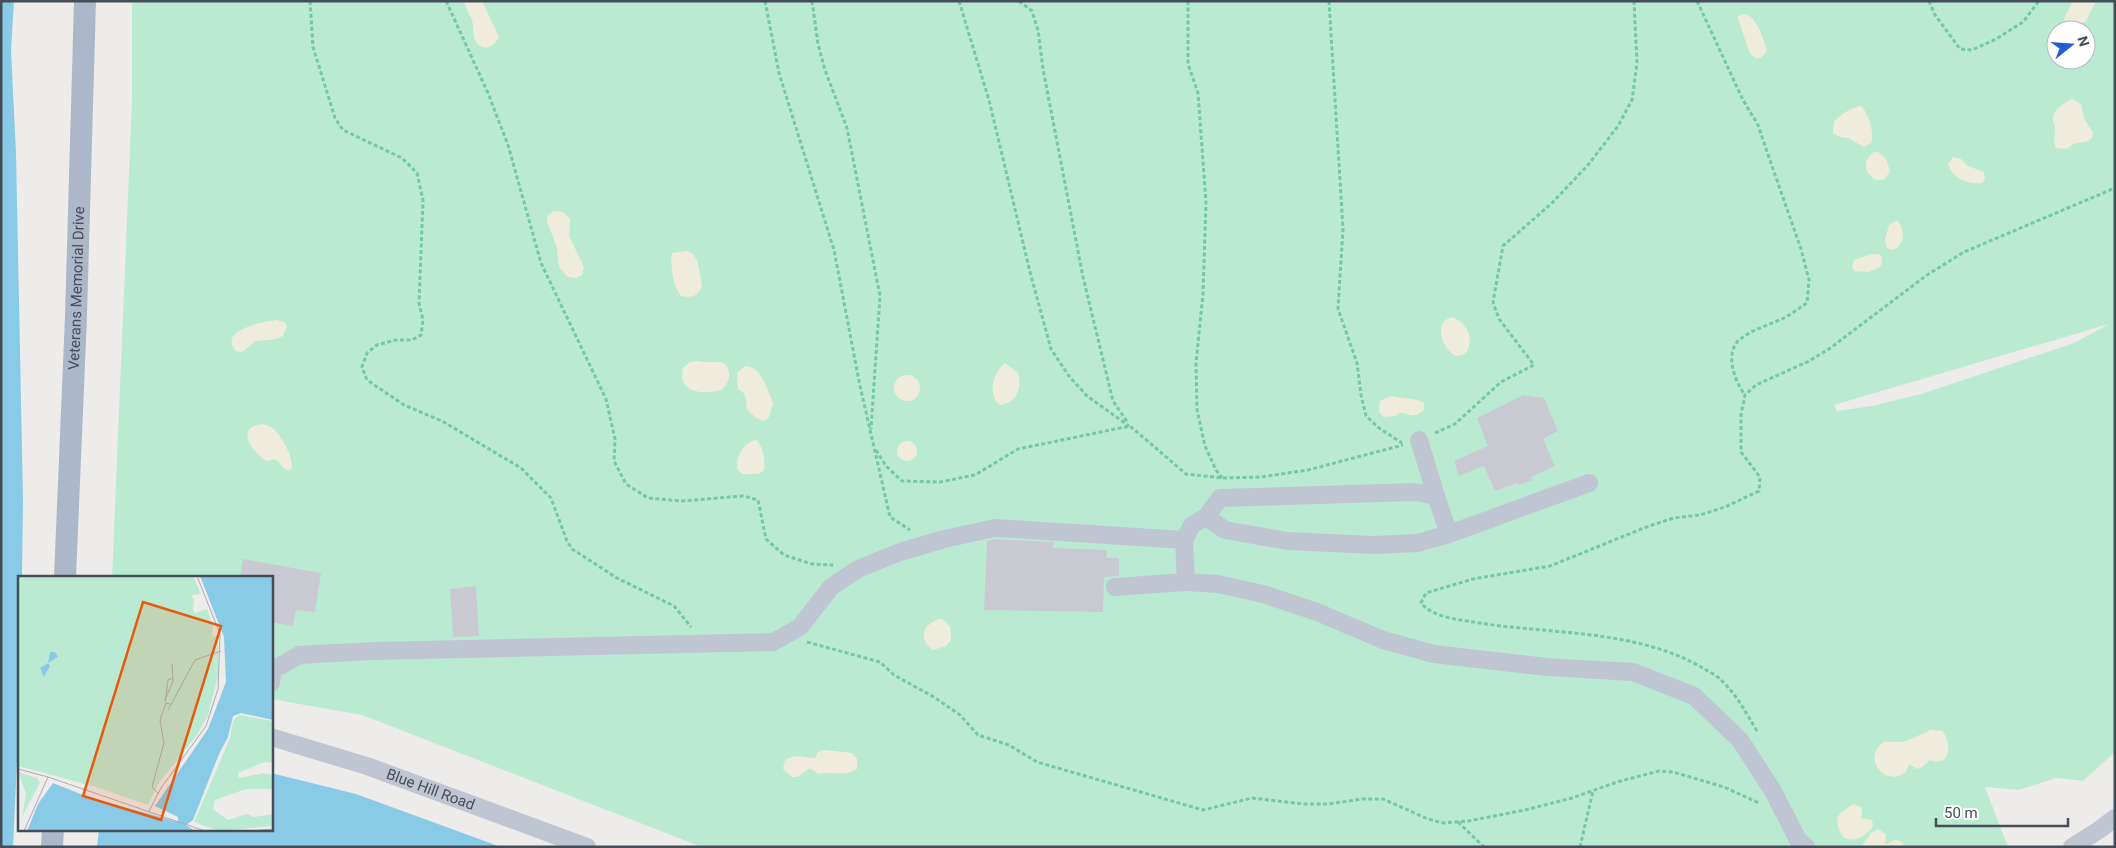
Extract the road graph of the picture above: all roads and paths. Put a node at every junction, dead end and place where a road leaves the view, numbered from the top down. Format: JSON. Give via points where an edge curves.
{"nodes":[{"id":1,"x":85,"y":1,"type":"edge"},
{"id":2,"x":446,"y":1,"type":"edge"},
{"id":3,"x":765,"y":1,"type":"edge"},
{"id":4,"x":812,"y":1,"type":"edge"},
{"id":5,"x":959,"y":1,"type":"edge"},
{"id":6,"x":1019,"y":1,"type":"edge"},
{"id":7,"x":1188,"y":1,"type":"edge"},
{"id":8,"x":1330,"y":1,"type":"edge"},
{"id":9,"x":1634,"y":1,"type":"edge"},
{"id":10,"x":1697,"y":1,"type":"edge"},
{"id":11,"x":1928,"y":1,"type":"edge"},
{"id":12,"x":2039,"y":1,"type":"edge"},
{"id":13,"x":2115,"y":188,"type":"edge"},
{"id":14,"x":1130,"y":426,"type":"junction"},
{"id":15,"x":871,"y":434,"type":"junction"},
{"id":16,"x":1412,"y":442,"type":"junction"},
{"id":17,"x":874,"y":445,"type":"junction"},
{"id":18,"x":1223,"y":478,"type":"junction"},
{"id":19,"x":1589,"y":483,"type":"dead end"},
{"id":20,"x":1436,"y":496,"type":"junction"},
{"id":21,"x":1206,"y":517,"type":"junction"},
{"id":22,"x":914,"y":532,"type":"dead end"},
{"id":23,"x":1448,"y":534,"type":"junction"},
{"id":24,"x":1184,"y":540,"type":"junction"},
{"id":25,"x":838,"y":566,"type":"dead end"},
{"id":26,"x":65,"y":576,"type":"edge"},
{"id":27,"x":1186,"y":582,"type":"junction"},
{"id":28,"x":1115,"y":587,"type":"dead end"},
{"id":29,"x":272,"y":676,"type":"edge"},
{"id":30,"x":272,"y":738,"type":"edge"},
{"id":31,"x":1593,"y":791,"type":"dead end"},
{"id":32,"x":2115,"y":818,"type":"edge"},
{"id":33,"x":1457,"y":822,"type":"dead end"},
{"id":34,"x":53,"y":830,"type":"edge"},
{"id":35,"x":52,"y":847,"type":"edge"},
{"id":36,"x":587,"y":847,"type":"edge"},
{"id":37,"x":1484,"y":847,"type":"edge"},
{"id":38,"x":1580,"y":847,"type":"edge"},
{"id":39,"x":1806,"y":847,"type":"edge"},
{"id":40,"x":2072,"y":847,"type":"edge"}],
"edges":[{"from":1,"to":26,"type":"main road","name":"Veterans Memorial Drive"},
{"from":2,"to":25,"type":"path","via":[[508,145],[541,263],[606,399],[615,439],[614,461],[626,484],[648,498],[682,501],[743,496],[758,500],[766,539],[784,555],[812,564]]},
{"from":3,"to":15,"type":"path","via":[[779,73],[834,250]]},
{"from":4,"to":15,"type":"path","via":[[825,70],[847,128],[880,296]]},
{"from":5,"to":14,"type":"path","via":[[988,100],[1051,349],[1087,396]]},
{"from":6,"to":14,"type":"path","via":[[1032,11],[1038,30],[1044,78],[1082,277],[1114,401]]},
{"from":7,"to":18,"type":"path","via":[[1188,64],[1198,93],[1206,202],[1203,294],[1196,363],[1197,410],[1206,446]]},
{"from":8,"to":16,"type":"path","via":[[1343,229],[1338,309],[1357,363],[1366,416],[1379,428]]},
{"from":9,"to":16,"type":"path","via":[[1637,63],[1632,100],[1618,126],[1588,165],[1552,203],[1503,246],[1493,302],[1499,319],[1534,365],[1501,382],[1455,424]]},
{"from":10,"to":13,"type":"path","via":[[1758,126],[1809,280],[1806,303],[1738,342],[1731,357],[1736,384],[1745,395],[1756,385],[1829,349],[1927,275],[1964,252]]},
{"from":11,"to":12,"type":"path","via":[[1960,49],[1972,50],[2023,22]]},
{"from":14,"to":17,"type":"path","via":[[1018,449],[975,475],[940,482],[902,481],[886,466]]},
{"from":14,"to":18,"type":"path","via":[[1186,474]]},
{"from":15,"to":17,"type":"path"},
{"from":16,"to":18,"type":"path","via":[[1308,470],[1261,477]]},
{"from":16,"to":20,"type":"street"},
{"from":17,"to":22,"type":"path","via":[[890,516]]},
{"from":19,"to":23,"type":"street"},
{"from":20,"to":21,"type":"street","via":[[1415,492],[1220,498]]},
{"from":20,"to":23,"type":"street"},
{"from":21,"to":23,"type":"street","via":[[1225,530],[1287,541],[1374,545],[1417,543]]},
{"from":21,"to":24,"type":"street","via":[[1192,526]]},
{"from":24,"to":27,"type":"street"},
{"from":24,"to":29,"type":"street","via":[[995,528],[944,539],[858,569],[831,587],[800,627],[773,642],[298,655],[273,670]]},
{"from":27,"to":28,"type":"street"},
{"from":27,"to":39,"type":"street","via":[[1218,584],[1263,594],[1317,612],[1383,640],[1434,654],[1547,667],[1633,672],[1694,696],[1740,740],[1773,791],[1798,840]]},
{"from":30,"to":36,"type":"street","name":"Blue Hill Road","via":[[367,766]]},
{"from":31,"to":38,"type":"path"},
{"from":32,"to":40,"type":"street"},
{"from":33,"to":37,"type":"path"},
{"from":34,"to":35,"type":"main road"}]}
